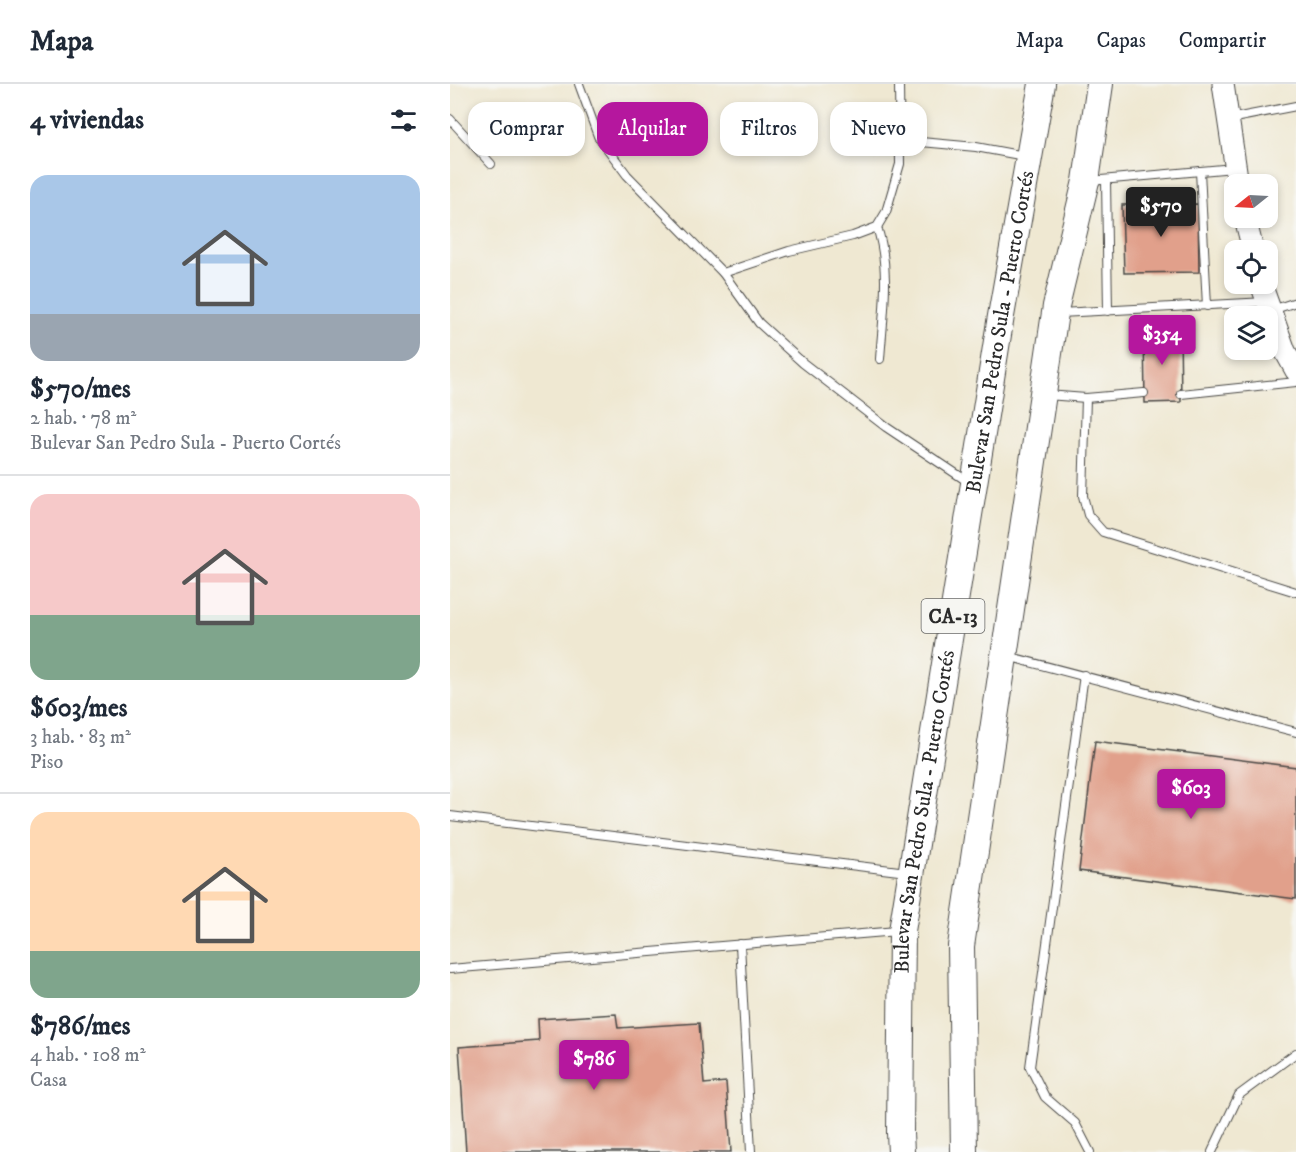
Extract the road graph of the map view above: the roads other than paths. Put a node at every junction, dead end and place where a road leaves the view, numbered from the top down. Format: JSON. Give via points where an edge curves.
{"nodes":[{"id":1,"x":579,"y":84,"type":"edge"},
{"id":2,"x":899,"y":84,"type":"edge"},
{"id":3,"x":1042,"y":84,"type":"edge"},
{"id":4,"x":1100,"y":84,"type":"edge"},
{"id":5,"x":1223,"y":84,"type":"edge"},
{"id":6,"x":899,"y":102,"type":"edge"},
{"id":7,"x":1296,"y":106,"type":"edge"},
{"id":8,"x":450,"y":119,"type":"edge"},
{"id":9,"x":1227,"y":119,"type":"junction"},
{"id":10,"x":927,"y":143,"type":"edge"},
{"id":11,"x":900,"y":156,"type":"edge"},
{"id":12,"x":1030,"y":157,"type":"junction"},
{"id":13,"x":491,"y":164,"type":"dead end"},
{"id":14,"x":1200,"y":171,"type":"junction"},
{"id":15,"x":1224,"y":174,"type":"edge"},
{"id":16,"x":1236,"y":174,"type":"edge"},
{"id":17,"x":1096,"y":180,"type":"junction"},
{"id":18,"x":877,"y":227,"type":"junction"},
{"id":19,"x":723,"y":273,"type":"junction"},
{"id":20,"x":1265,"y":299,"type":"edge"},
{"id":21,"x":1296,"y":302,"type":"edge"},
{"id":22,"x":1207,"y":306,"type":"junction"},
{"id":23,"x":1108,"y":311,"type":"junction"},
{"id":24,"x":1055,"y":313,"type":"junction"},
{"id":25,"x":1291,"y":349,"type":"edge"},
{"id":26,"x":880,"y":359,"type":"dead end"},
{"id":27,"x":1296,"y":371,"type":"edge"},
{"id":28,"x":1296,"y":382,"type":"edge"},
{"id":29,"x":1144,"y":393,"type":"dead end"},
{"id":30,"x":1181,"y":393,"type":"dead end"},
{"id":31,"x":1043,"y":394,"type":"junction"},
{"id":32,"x":1086,"y":398,"type":"junction"},
{"id":33,"x":974,"y":486,"type":"junction"},
{"id":34,"x":1296,"y":592,"type":"edge"},
{"id":35,"x":1004,"y":655,"type":"junction"},
{"id":36,"x":1084,"y":675,"type":"junction"},
{"id":37,"x":1296,"y":732,"type":"edge"},
{"id":38,"x":450,"y":816,"type":"edge"},
{"id":39,"x":911,"y":873,"type":"junction"},
{"id":40,"x":902,"y":931,"type":"junction"},
{"id":41,"x":740,"y":944,"type":"junction"},
{"id":42,"x":450,"y":969,"type":"edge"},
{"id":43,"x":1296,"y":1053,"type":"edge"},
{"id":44,"x":751,"y":1152,"type":"edge"},
{"id":45,"x":901,"y":1152,"type":"edge"},
{"id":46,"x":964,"y":1152,"type":"edge"},
{"id":47,"x":1090,"y":1152,"type":"edge"},
{"id":48,"x":1212,"y":1152,"type":"edge"}],
"edges":[{"from":1,"to":19,"type":"lane","via":[[598,136],[621,167]]},
{"from":2,"to":6,"type":"lane"},
{"from":3,"to":12,"type":"highway","name":"Bulevar San Pedro Sula - Puerto Cortés","number":"CA-13"},
{"from":4,"to":17,"type":"highway","number":"CA-13"},
{"from":5,"to":9,"type":"main road"},
{"from":7,"to":9,"type":"lane"},
{"from":8,"to":13,"type":"lane"},
{"from":9,"to":16,"type":"main road"},
{"from":10,"to":12,"type":"lane"},
{"from":11,"to":18,"type":"lane","via":[[886,212]]},
{"from":12,"to":33,"type":"highway","name":"Bulevar San Pedro Sula - Puerto Cortés","number":"CA-13"},
{"from":14,"to":15,"type":"lane"},
{"from":14,"to":17,"type":"lane"},
{"from":14,"to":22,"type":"lane"},
{"from":17,"to":23,"type":"lane"},
{"from":17,"to":24,"type":"highway","number":"CA-13"},
{"from":18,"to":19,"type":"lane"},
{"from":18,"to":26,"type":"lane","via":[[886,265]]},
{"from":19,"to":33,"type":"lane","via":[[759,323],[803,363],[886,427]]},
{"from":20,"to":21,"type":"lane"},
{"from":20,"to":22,"type":"lane"},
{"from":20,"to":25,"type":"main road"},
{"from":22,"to":23,"type":"lane"},
{"from":23,"to":24,"type":"lane"},
{"from":24,"to":31,"type":"highway","number":"CA-13"},
{"from":25,"to":27,"type":"main road"},
{"from":28,"to":30,"type":"lane"},
{"from":29,"to":32,"type":"lane"},
{"from":31,"to":32,"type":"lane"},
{"from":31,"to":35,"type":"highway","number":"CA-13"},
{"from":32,"to":34,"type":"lane","via":[[1083,496],[1088,515],[1103,532]]},
{"from":33,"to":39,"type":"highway","name":"Bulevar San Pedro Sula - Puerto Cortés","number":"CA-13"},
{"from":35,"to":36,"type":"lane"},
{"from":35,"to":46,"type":"highway","number":"CA-13","via":[[961,946]]},
{"from":36,"to":37,"type":"lane"},
{"from":36,"to":47,"type":"lane","via":[[1030,1067],[1045,1097],[1075,1123]]},
{"from":38,"to":39,"type":"lane"},
{"from":39,"to":40,"type":"highway","name":"Bulevar San Pedro Sula - Puerto Cortés","number":"CA-13"},
{"from":40,"to":41,"type":"lane"},
{"from":40,"to":45,"type":"highway","name":"Bulevar San Pedro Sula - Puerto Cortés","number":"CA-13"},
{"from":41,"to":42,"type":"lane"},
{"from":41,"to":44,"type":"lane"},
{"from":43,"to":48,"type":"lane","via":[[1239,1095]]}]}
